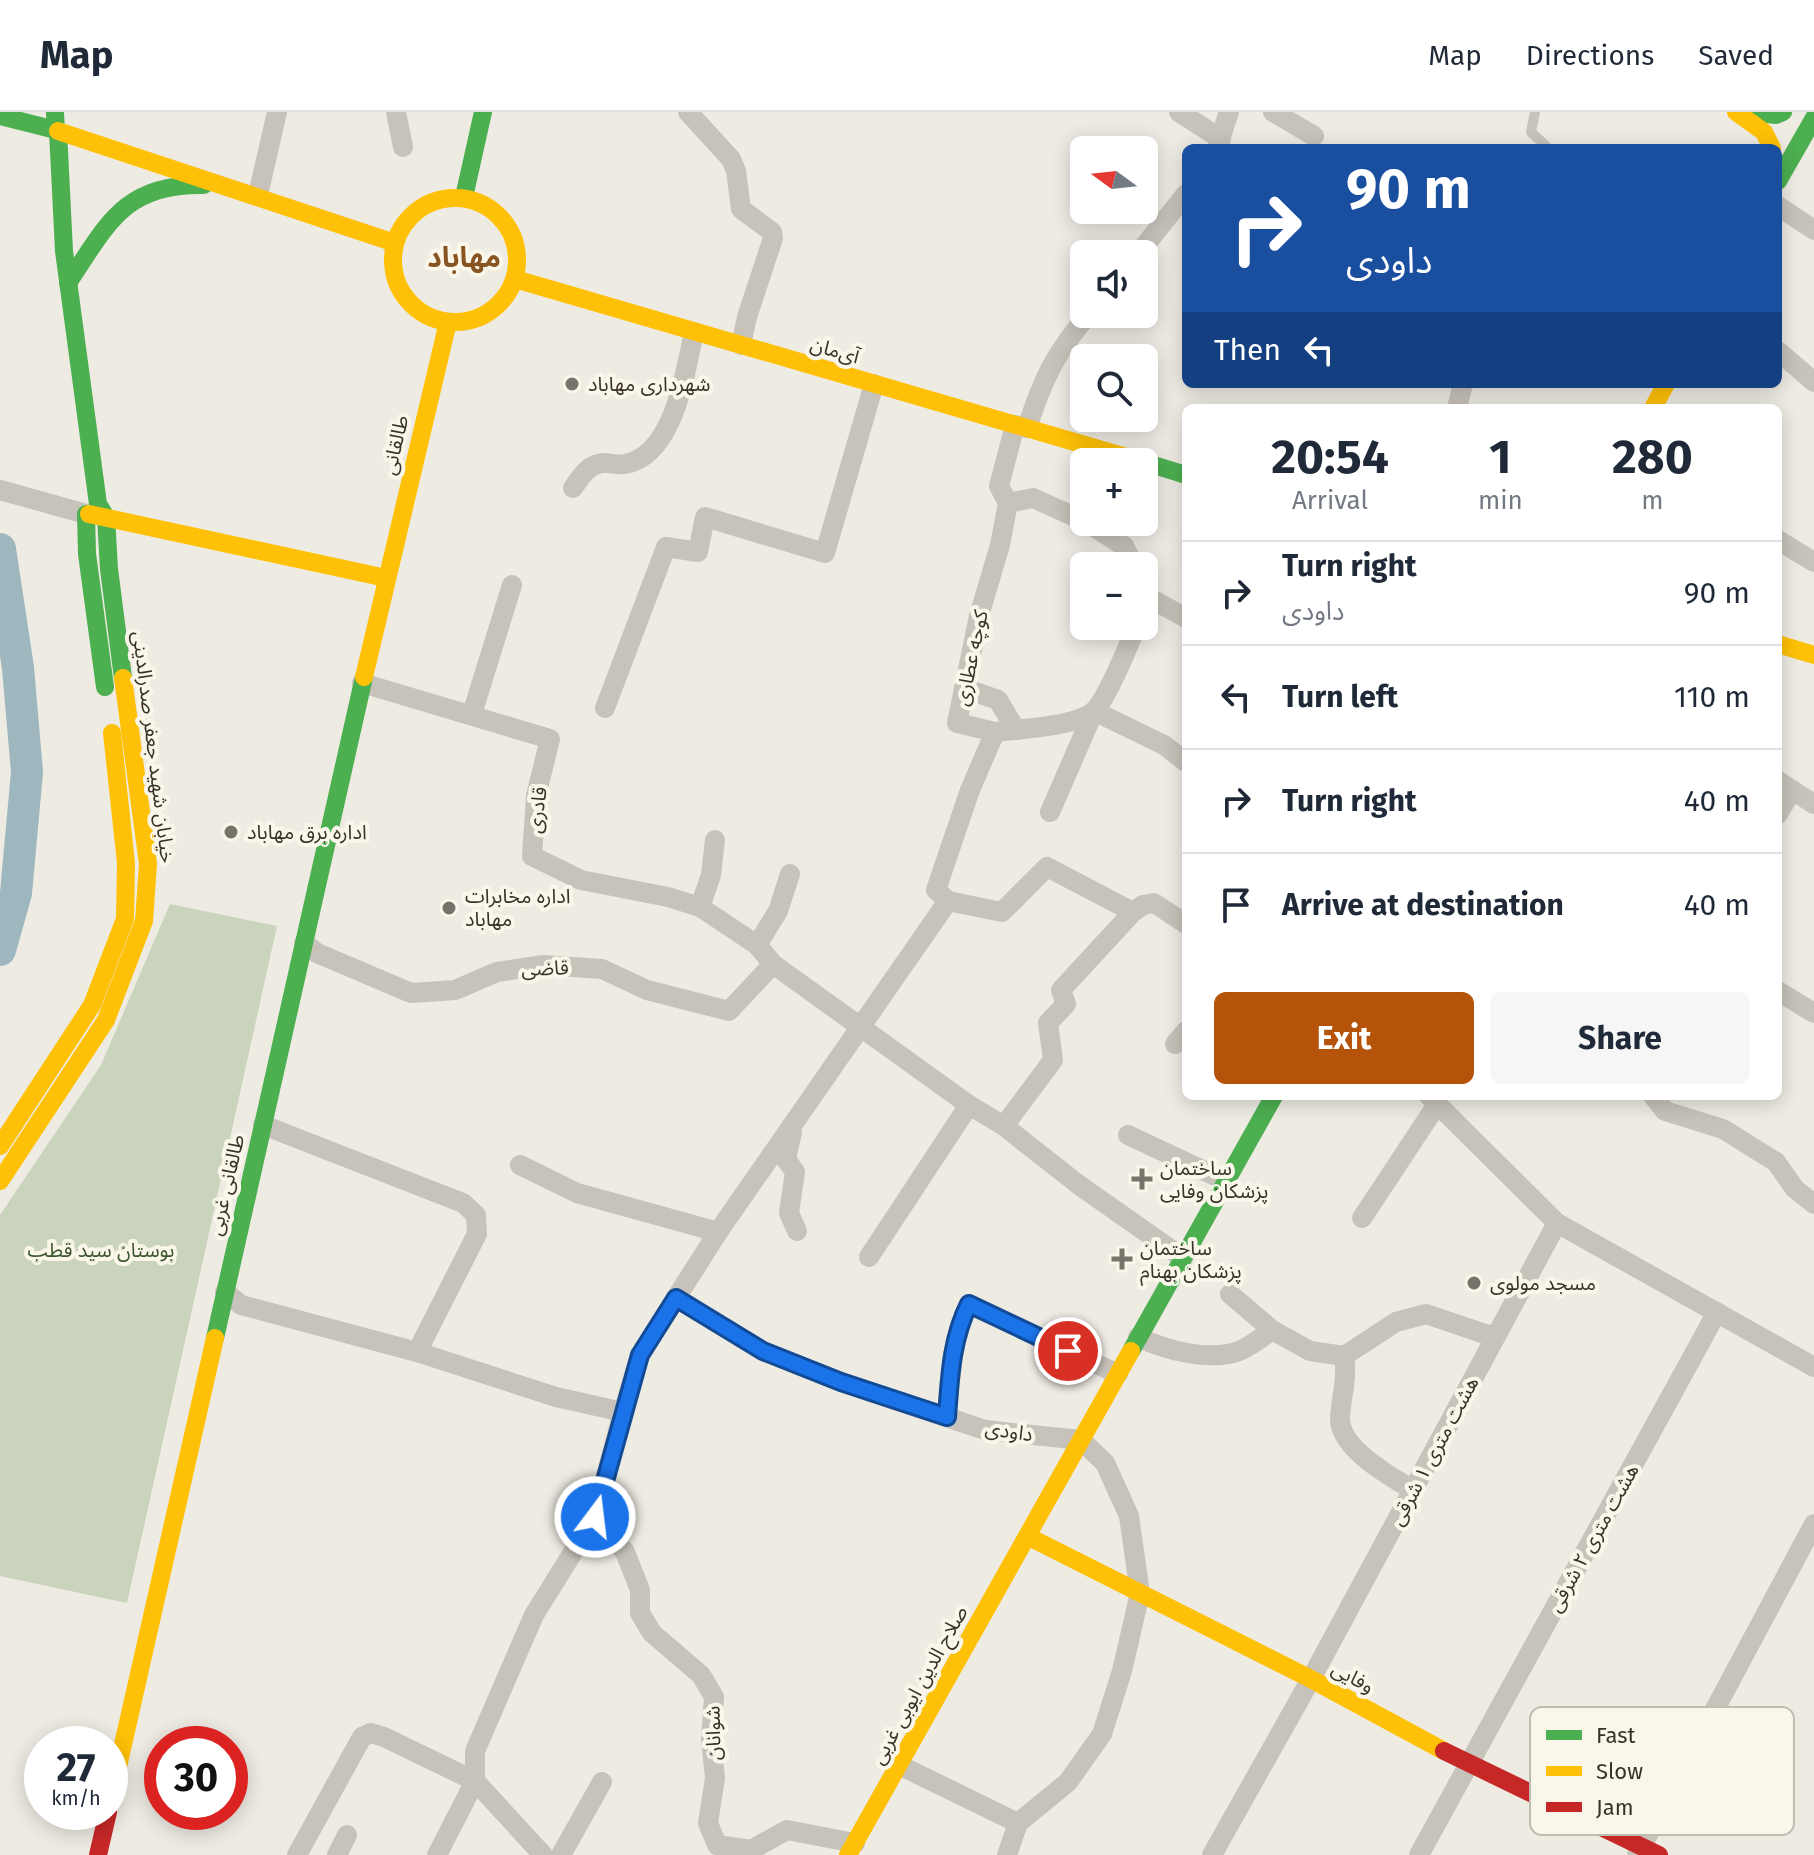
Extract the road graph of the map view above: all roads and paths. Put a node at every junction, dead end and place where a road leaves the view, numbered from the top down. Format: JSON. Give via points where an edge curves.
{"nodes":[{"id":1,"x":71,"y":112,"type":"edge"},
{"id":2,"x":277,"y":112,"type":"edge"},
{"id":3,"x":396,"y":112,"type":"edge"},
{"id":4,"x":483,"y":112,"type":"edge"},
{"id":5,"x":688,"y":112,"type":"edge"},
{"id":6,"x":1179,"y":112,"type":"edge"},
{"id":7,"x":1229,"y":112,"type":"edge"},
{"id":8,"x":1273,"y":112,"type":"edge"},
{"id":9,"x":1535,"y":112,"type":"edge"},
{"id":10,"x":1736,"y":112,"type":"edge"},
{"id":11,"x":1750,"y":112,"type":"edge"},
{"id":12,"x":1783,"y":112,"type":"edge"},
{"id":13,"x":8,"y":118,"type":"edge"},
{"id":14,"x":1814,"y":118,"type":"edge"},
{"id":15,"x":55,"y":121,"type":"edge"},
{"id":16,"x":1314,"y":136,"type":"dead end"},
{"id":17,"x":1219,"y":143,"type":"edge"},
{"id":18,"x":1544,"y":144,"type":"edge"},
{"id":19,"x":1770,"y":144,"type":"edge"},
{"id":20,"x":97,"y":146,"type":"junction"},
{"id":21,"x":403,"y":147,"type":"dead end"},
{"id":22,"x":1782,"y":174,"type":"edge"},
{"id":23,"x":228,"y":187,"type":"junction"},
{"id":24,"x":258,"y":195,"type":"junction"},
{"id":25,"x":464,"y":197,"type":"junction"},
{"id":26,"x":1182,"y":199,"type":"edge"},
{"id":27,"x":1782,"y":209,"type":"edge"},
{"id":28,"x":1814,"y":230,"type":"edge"},
{"id":29,"x":1149,"y":240,"type":"edge"},
{"id":30,"x":395,"y":243,"type":"junction"},
{"id":31,"x":515,"y":279,"type":"junction"},
{"id":32,"x":68,"y":283,"type":"junction"},
{"id":33,"x":448,"y":322,"type":"junction"},
{"id":34,"x":1077,"y":328,"type":"edge"},
{"id":35,"x":694,"y":332,"type":"junction"},
{"id":36,"x":741,"y":345,"type":"junction"},
{"id":37,"x":1782,"y":354,"type":"edge"},
{"id":38,"x":1814,"y":382,"type":"edge"},
{"id":39,"x":874,"y":384,"type":"junction"},
{"id":40,"x":1021,"y":427,"type":"junction"},
{"id":41,"x":1095,"y":448,"type":"edge"},
{"id":42,"x":1158,"y":466,"type":"edge"},
{"id":43,"x":1182,"y":474,"type":"edge"},
{"id":44,"x":573,"y":488,"type":"dead end"},
{"id":45,"x":0,"y":490,"type":"edge"},
{"id":46,"x":1008,"y":503,"type":"junction"},
{"id":47,"x":97,"y":511,"type":"junction"},
{"id":48,"x":1070,"y":515,"type":"edge"},
{"id":49,"x":1108,"y":536,"type":"edge"},
{"id":50,"x":1782,"y":542,"type":"edge"},
{"id":51,"x":1127,"y":552,"type":"edge"},
{"id":52,"x":1814,"y":562,"type":"edge"},
{"id":53,"x":386,"y":578,"type":"junction"},
{"id":54,"x":512,"y":585,"type":"dead end"},
{"id":55,"x":1158,"y":604,"type":"edge"},
{"id":56,"x":1182,"y":616,"type":"edge"},
{"id":57,"x":1131,"y":640,"type":"edge"},
{"id":58,"x":1782,"y":645,"type":"edge"},
{"id":59,"x":1814,"y":655,"type":"edge"},
{"id":60,"x":362,"y":683,"type":"junction"},
{"id":61,"x":964,"y":688,"type":"junction"},
{"id":62,"x":605,"y":708,"type":"dead end"},
{"id":63,"x":1094,"y":711,"type":"junction"},
{"id":64,"x":472,"y":714,"type":"junction"},
{"id":65,"x":1016,"y":730,"type":"junction"},
{"id":66,"x":995,"y":732,"type":"junction"},
{"id":67,"x":1182,"y":759,"type":"edge"},
{"id":68,"x":1785,"y":786,"type":"edge"},
{"id":69,"x":1814,"y":804,"type":"edge"},
{"id":70,"x":1050,"y":812,"type":"dead end"},
{"id":71,"x":715,"y":840,"type":"dead end"},
{"id":72,"x":790,"y":874,"type":"dead end"},
{"id":73,"x":948,"y":901,"type":"junction"},
{"id":74,"x":700,"y":907,"type":"junction"},
{"id":75,"x":1133,"y":912,"type":"junction"},
{"id":76,"x":1182,"y":921,"type":"edge"},
{"id":77,"x":304,"y":943,"type":"junction"},
{"id":78,"x":757,"y":945,"type":"junction"},
{"id":79,"x":773,"y":964,"type":"junction"},
{"id":80,"x":1782,"y":993,"type":"edge"},
{"id":81,"x":1814,"y":1013,"type":"edge"},
{"id":82,"x":860,"y":1026,"type":"junction"},
{"id":83,"x":1272,"y":1100,"type":"edge"},
{"id":84,"x":1434,"y":1100,"type":"edge"},
{"id":85,"x":1656,"y":1100,"type":"edge"},
{"id":86,"x":969,"y":1105,"type":"junction"},
{"id":87,"x":795,"y":1119,"type":"junction"},
{"id":88,"x":263,"y":1125,"type":"junction"},
{"id":89,"x":1004,"y":1126,"type":"junction"},
{"id":90,"x":1128,"y":1135,"type":"dead end"},
{"id":91,"x":0,"y":1146,"type":"edge"},
{"id":92,"x":520,"y":1165,"type":"dead end"},
{"id":93,"x":0,"y":1181,"type":"edge"},
{"id":94,"x":1226,"y":1181,"type":"junction"},
{"id":95,"x":1814,"y":1204,"type":"edge"},
{"id":96,"x":1362,"y":1218,"type":"dead end"},
{"id":97,"x":1557,"y":1223,"type":"junction"},
{"id":98,"x":797,"y":1231,"type":"dead end"},
{"id":99,"x":718,"y":1232,"type":"junction"},
{"id":100,"x":869,"y":1257,"type":"dead end"},
{"id":101,"x":1183,"y":1258,"type":"junction"},
{"id":102,"x":225,"y":1292,"type":"junction"},
{"id":103,"x":1230,"y":1294,"type":"dead end"},
{"id":104,"x":676,"y":1298,"type":"junction"},
{"id":105,"x":1717,"y":1312,"type":"junction"},
{"id":106,"x":1272,"y":1330,"type":"junction"},
{"id":107,"x":1138,"y":1337,"type":"junction"},
{"id":108,"x":1494,"y":1337,"type":"junction"},
{"id":109,"x":417,"y":1352,"type":"junction"},
{"id":110,"x":1344,"y":1356,"type":"junction"},
{"id":111,"x":1814,"y":1367,"type":"edge"},
{"id":112,"x":1118,"y":1374,"type":"junction"},
{"id":113,"x":623,"y":1412,"type":"junction"},
{"id":114,"x":947,"y":1417,"type":"junction"},
{"id":115,"x":1081,"y":1440,"type":"junction"},
{"id":116,"x":1413,"y":1490,"type":"junction"},
{"id":117,"x":595,"y":1517,"type":"junction"},
{"id":118,"x":1814,"y":1524,"type":"edge"},
{"id":119,"x":1027,"y":1536,"type":"junction"},
{"id":120,"x":1140,"y":1593,"type":"junction"},
{"id":121,"x":1311,"y":1679,"type":"junction"},
{"id":122,"x":1720,"y":1707,"type":"edge"},
{"id":123,"x":127,"y":1726,"type":"edge"},
{"id":124,"x":1468,"y":1764,"type":"junction"},
{"id":125,"x":899,"y":1765,"type":"junction"},
{"id":126,"x":475,"y":1781,"type":"junction"},
{"id":127,"x":602,"y":1782,"type":"dead end"},
{"id":128,"x":1530,"y":1795,"type":"edge"},
{"id":129,"x":1018,"y":1823,"type":"junction"},
{"id":130,"x":106,"y":1830,"type":"edge"},
{"id":131,"x":347,"y":1835,"type":"dead end"},
{"id":132,"x":1612,"y":1835,"type":"edge"},
{"id":133,"x":852,"y":1849,"type":"edge"},
{"id":134,"x":104,"y":1851,"type":"edge"},
{"id":135,"x":1646,"y":1852,"type":"edge"},
{"id":136,"x":297,"y":1855,"type":"edge"},
{"id":137,"x":337,"y":1855,"type":"edge"},
{"id":138,"x":437,"y":1855,"type":"edge"},
{"id":139,"x":543,"y":1855,"type":"edge"},
{"id":140,"x":561,"y":1855,"type":"edge"},
{"id":141,"x":1007,"y":1855,"type":"edge"},
{"id":142,"x":1212,"y":1855,"type":"edge"},
{"id":143,"x":1419,"y":1855,"type":"edge"}],
"edges":[{"from":1,"to":20,"type":"street"},
{"from":2,"to":24,"type":"street"},
{"from":3,"to":21,"type":"street"},
{"from":4,"to":25,"type":"street"},
{"from":5,"to":36,"type":"street","via":[[731,159],[741,209],[772,232]]},
{"from":6,"to":17,"type":"street"},
{"from":7,"to":17,"type":"street"},
{"from":8,"to":16,"type":"street"},
{"from":9,"to":18,"type":"lane","via":[[1531,132]]},
{"from":10,"to":19,"type":"street","via":[[1764,132]]},
{"from":11,"to":12,"type":"street"},
{"from":13,"to":15,"type":"street"},
{"from":14,"to":22,"type":"street"},
{"from":15,"to":20,"type":"street"},
{"from":15,"to":32,"type":"street","name":"خیابان شهید جعفر صدرالدینی"},
{"from":20,"to":23,"type":"street"},
{"from":23,"to":24,"type":"street"},
{"from":23,"to":32,"type":"street","via":[[190,184],[150,192],[118,211]]},
{"from":24,"to":30,"type":"street"},
{"from":25,"to":30,"type":"street","via":[[422,206],[406,220]]},
{"from":25,"to":31,"type":"street","via":[[497,212],[509,226],[516,243]]},
{"from":26,"to":29,"type":"street"},
{"from":27,"to":28,"type":"street"},
{"from":30,"to":33,"type":"street","via":[[395,276],[402,293],[429,317]]},
{"from":31,"to":33,"type":"street","via":[[489,313]]},
{"from":31,"to":35,"type":"street","name":"آی‌مان"},
{"from":32,"to":47,"type":"street","name":"خیابان شهید جعفر صدرالدینی"},
{"from":33,"to":53,"type":"street","name":"طالقانی"},
{"from":34,"to":40,"type":"street","name":"کوچه عطاری","via":[[1047,370]]},
{"from":35,"to":36,"type":"street","name":"آی‌مان"},
{"from":35,"to":44,"type":"street","via":[[678,401],[646,456],[623,465],[600,463],[584,471]]},
{"from":36,"to":39,"type":"street","name":"آی‌مان"},
{"from":37,"to":38,"type":"street"},
{"from":39,"to":40,"type":"street","name":"آی‌مان"},
{"from":39,"to":62,"type":"street","via":[[825,553],[705,517],[698,552],[666,547]]},
{"from":40,"to":41,"type":"street","name":"آی‌مان"},
{"from":40,"to":46,"type":"street","name":"کوچه عطاری","via":[[999,486]]},
{"from":42,"to":43,"type":"street","name":"آی‌مان"},
{"from":45,"to":47,"type":"street"},
{"from":46,"to":48,"type":"street","via":[[1033,498]]},
{"from":46,"to":61,"type":"street","name":"کوچه عطاری"},
{"from":47,"to":53,"type":"street"},
{"from":47,"to":91,"type":"street","name":"خیابان شهید جعفر صدرالدینی","via":[[87,554],[126,863],[125,919],[92,1005]]},
{"from":47,"to":93,"type":"street","name":"خیابان شهید جعفر صدرالدینی","via":[[148,864],[144,921],[106,1020]]},
{"from":49,"to":51,"type":"street"},
{"from":50,"to":52,"type":"street"},
{"from":53,"to":60,"type":"street","name":"طالقانی غربی"},
{"from":54,"to":64,"type":"street"},
{"from":55,"to":56,"type":"street"},
{"from":57,"to":63,"type":"street"},
{"from":58,"to":59,"type":"street"},
{"from":60,"to":64,"type":"street","name":"قادری"},
{"from":60,"to":77,"type":"street","name":"طالقانی غربی"},
{"from":61,"to":65,"type":"street","via":[[998,700]]},
{"from":61,"to":66,"type":"street","name":"کوچه عطاری","via":[[957,723]]},
{"from":63,"to":65,"type":"street","via":[[1062,724]]},
{"from":63,"to":67,"type":"street"},
{"from":63,"to":70,"type":"street"},
{"from":64,"to":74,"type":"street","name":"قادری","via":[[550,739],[536,796],[532,856],[581,880]]},
{"from":65,"to":66,"type":"street"},
{"from":66,"to":73,"type":"street","via":[[936,890]]},
{"from":68,"to":69,"type":"street"},
{"from":71,"to":74,"type":"street"},
{"from":72,"to":78,"type":"street","via":[[778,911]]},
{"from":73,"to":75,"type":"street","via":[[1002,912],[1047,867]]},
{"from":73,"to":82,"type":"street"},
{"from":74,"to":78,"type":"street","name":"قادری"},
{"from":75,"to":76,"type":"street","via":[[1154,903]]},
{"from":75,"to":89,"type":"street","via":[[1061,990],[1066,1004],[1048,1023],[1053,1060]]},
{"from":77,"to":79,"type":"street","name":"قاضی","via":[[411,993],[455,990],[497,972],[543,965],[602,969],[647,990],[729,1011]]},
{"from":77,"to":88,"type":"street","name":"طالقانی غربی"},
{"from":78,"to":79,"type":"street","name":"قادری"},
{"from":79,"to":82,"type":"street","name":"قادری"},
{"from":80,"to":81,"type":"street"},
{"from":82,"to":86,"type":"street","name":"قادری"},
{"from":82,"to":87,"type":"street"},
{"from":83,"to":94,"type":"street","name":"صلاح الدین ایوبی غربی"},
{"from":84,"to":96,"type":"street"},
{"from":84,"to":97,"type":"street"},
{"from":85,"to":95,"type":"street","via":[[1665,1111],[1723,1129],[1776,1162],[1795,1189]]},
{"from":86,"to":89,"type":"street","name":"قادری"},
{"from":86,"to":100,"type":"street"},
{"from":87,"to":98,"type":"street","via":[[786,1159],[795,1172],[789,1213]]},
{"from":87,"to":99,"type":"street"},
{"from":88,"to":102,"type":"street","name":"طالقانی غربی"},
{"from":88,"to":109,"type":"street","via":[[463,1203],[476,1215],[477,1234]]},
{"from":89,"to":101,"type":"street","name":"قادری"},
{"from":90,"to":94,"type":"street"},
{"from":92,"to":99,"type":"street","via":[[577,1193]]},
{"from":94,"to":101,"type":"street","name":"صلاح الدین ایوبی غربی"},
{"from":97,"to":105,"type":"street"},
{"from":97,"to":108,"type":"street","name":"هشت متری ۱ شرقی"},
{"from":99,"to":104,"type":"street"},
{"from":101,"to":107,"type":"street","name":"صلاح الدین ایوبی غربی"},
{"from":102,"to":109,"type":"street","via":[[241,1305]]},
{"from":102,"to":123,"type":"street","name":"طالقانی غربی"},
{"from":103,"to":106,"type":"street"},
{"from":104,"to":113,"type":"street","via":[[640,1355]]},
{"from":104,"to":114,"type":"street","name":"داودی","via":[[763,1351]]},
{"from":105,"to":111,"type":"street"},
{"from":105,"to":124,"type":"street","name":"هشت متری ۲ شرقی"},
{"from":106,"to":107,"type":"street","via":[[1239,1351],[1212,1355],[1173,1352]]},
{"from":106,"to":110,"type":"street","via":[[1310,1351]]},
{"from":107,"to":112,"type":"street","name":"صلاح الدین ایوبی غربی"},
{"from":108,"to":110,"type":"street","via":[[1426,1314],[1396,1322]]},
{"from":108,"to":116,"type":"street","name":"هشت متری ۱ شرقی"},
{"from":109,"to":113,"type":"street","via":[[556,1397]]},
{"from":110,"to":116,"type":"street","via":[[1347,1374],[1340,1422],[1349,1440],[1374,1467]]},
{"from":112,"to":114,"type":"street","via":[[969,1304],[952,1353]]},
{"from":112,"to":115,"type":"street","name":"صلاح الدین ایوبی غربی"},
{"from":113,"to":117,"type":"street"},
{"from":114,"to":115,"type":"street","name":"داودی","via":[[985,1430]]},
{"from":115,"to":119,"type":"street","name":"صلاح الدین ایوبی غربی"},
{"from":115,"to":120,"type":"street","via":[[1105,1463],[1129,1516]]},
{"from":116,"to":121,"type":"street","name":"هشت متری ۱ شرقی"},
{"from":117,"to":126,"type":"street","via":[[534,1615],[475,1751]]},
{"from":117,"to":133,"type":"street","name":"شوانان","via":[[625,1552],[640,1590],[640,1613],[652,1633],[701,1675],[714,1697],[715,1778],[708,1823],[717,1845],[751,1850],[787,1830]]},
{"from":118,"to":122,"type":"street"},
{"from":119,"to":120,"type":"street","name":"وفایی"},
{"from":119,"to":125,"type":"street","name":"صلاح الدین ایوبی غربی"},
{"from":120,"to":121,"type":"street","name":"وفایی"},
{"from":120,"to":129,"type":"street","via":[[1102,1734],[1068,1782]]},
{"from":121,"to":124,"type":"street","name":"وفایی"},
{"from":121,"to":142,"type":"street","name":"هشت متری ۱ شرقی"},
{"from":124,"to":128,"type":"street","name":"وفایی"},
{"from":124,"to":143,"type":"street","name":"هشت متری ۲ شرقی"},
{"from":125,"to":129,"type":"street"},
{"from":125,"to":133,"type":"street","name":"صلاح الدین ایوبی غربی"},
{"from":126,"to":136,"type":"street","via":[[371,1733],[362,1737]]},
{"from":126,"to":138,"type":"street"},
{"from":126,"to":139,"type":"street"},
{"from":127,"to":140,"type":"street"},
{"from":129,"to":141,"type":"street"},
{"from":130,"to":134,"type":"street"},
{"from":131,"to":137,"type":"street"},
{"from":132,"to":135,"type":"street","name":"وفایی"}]}
